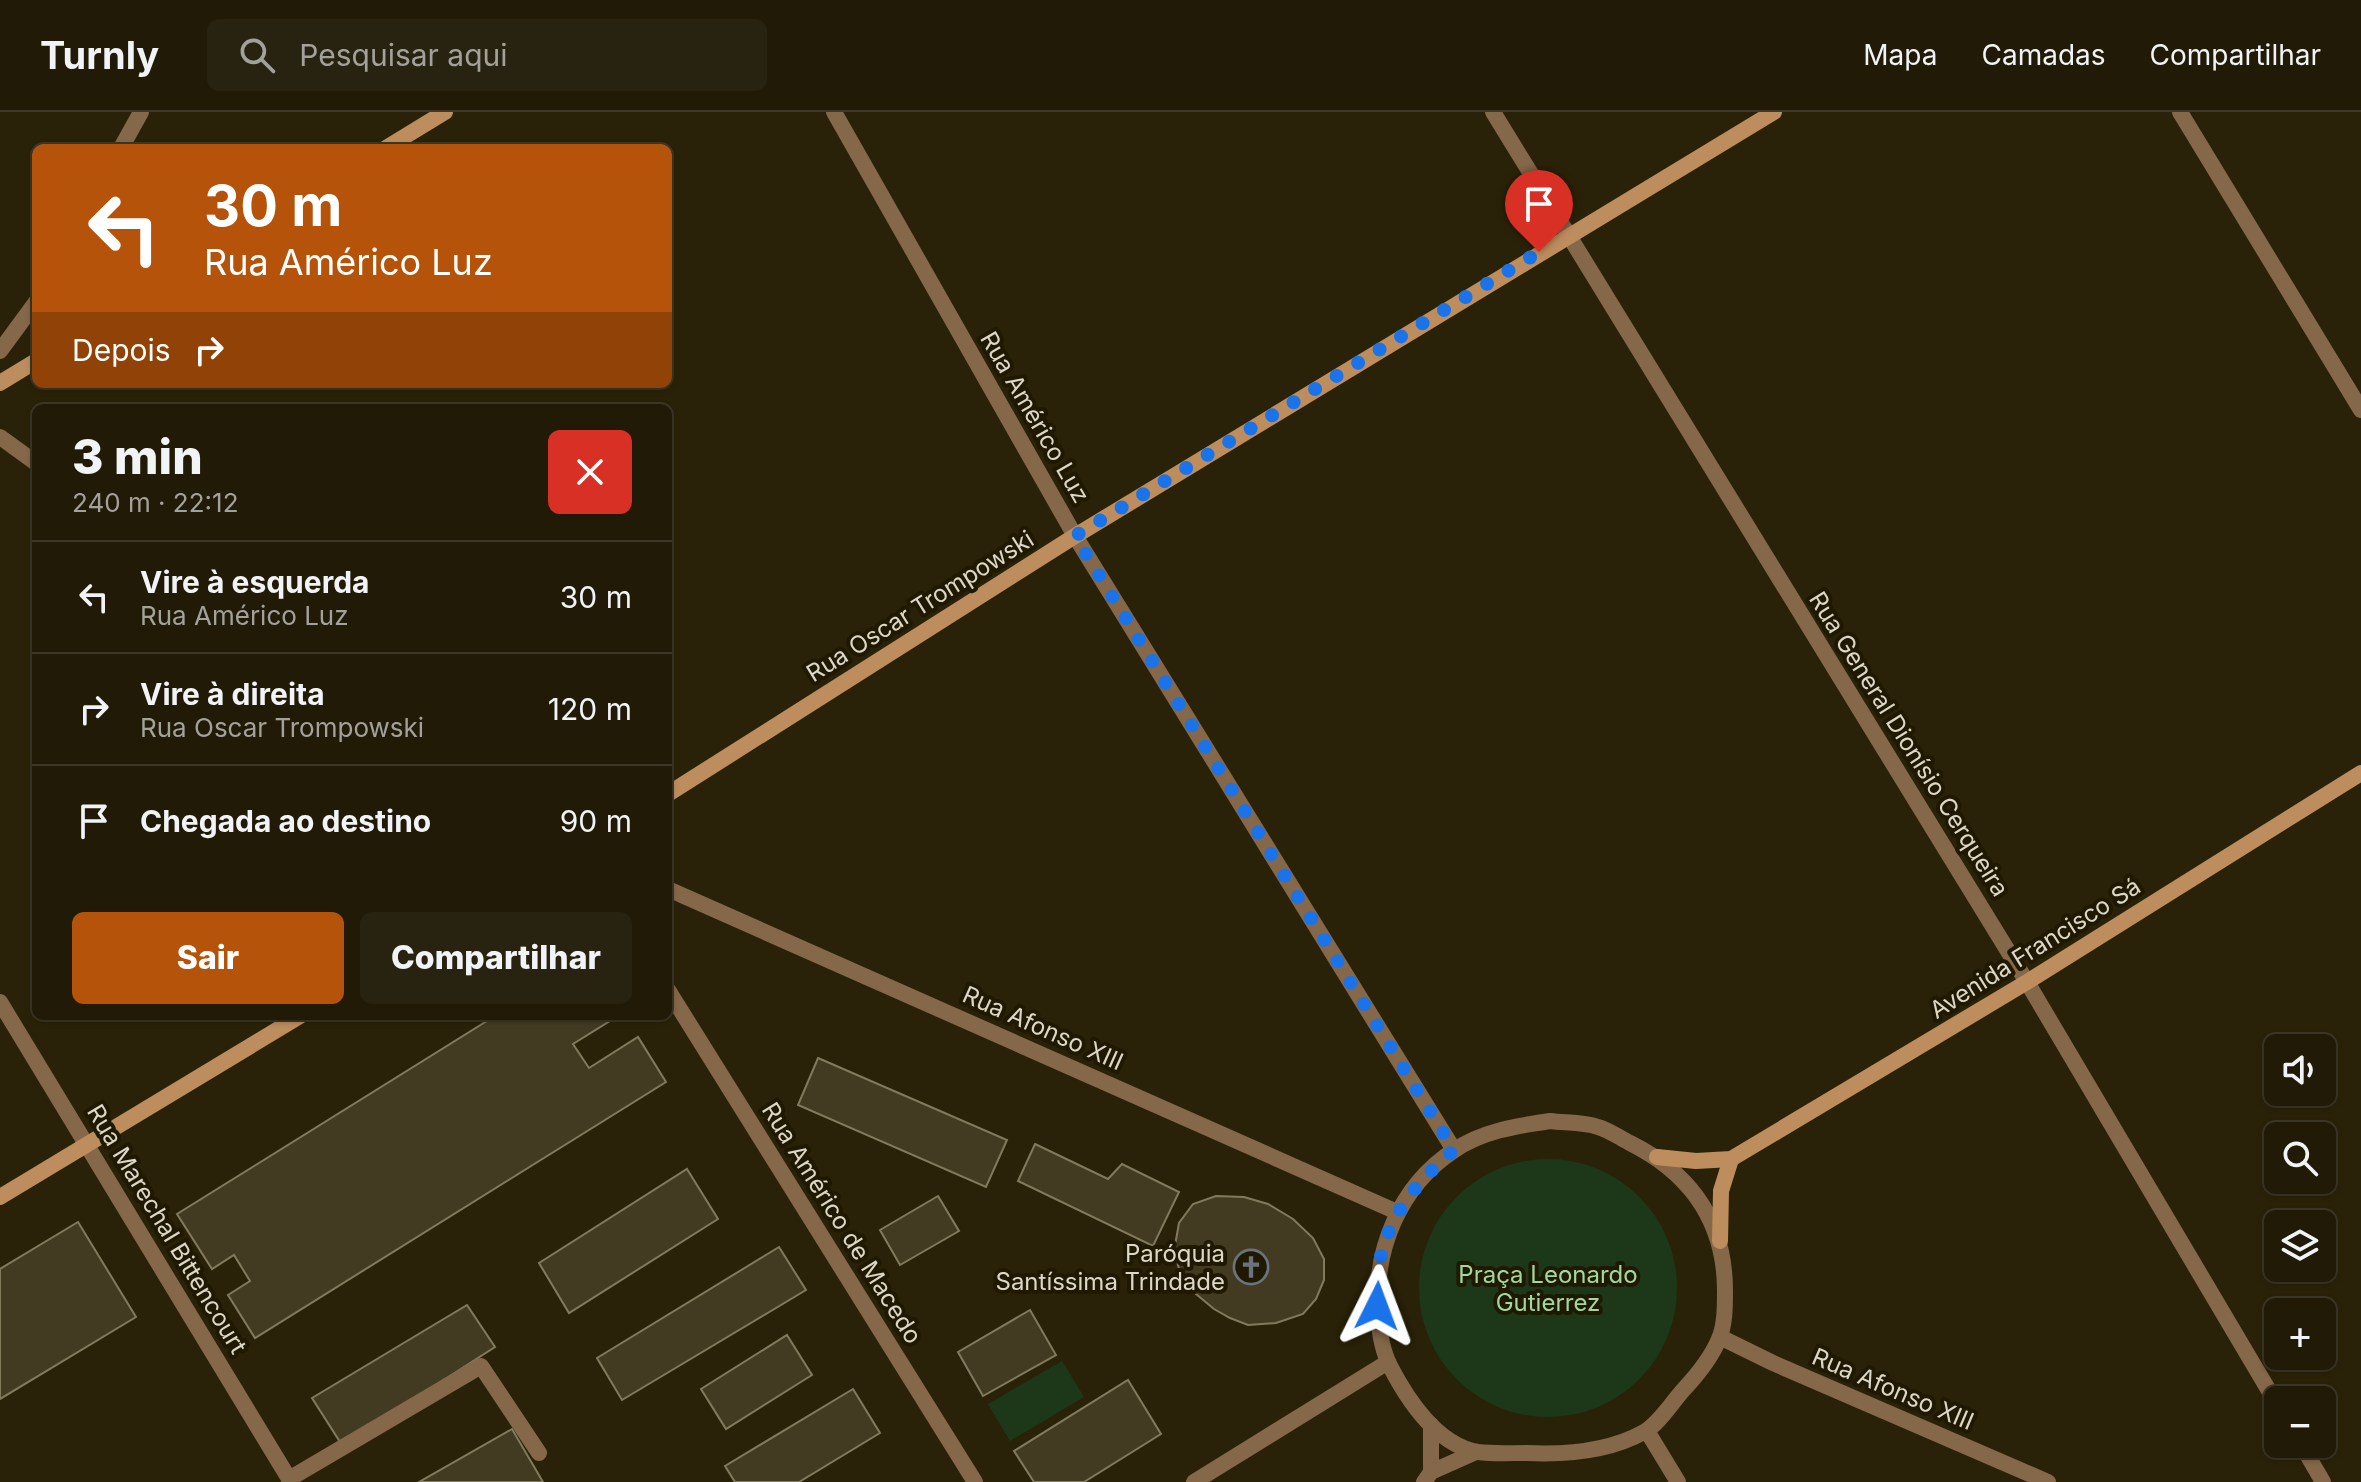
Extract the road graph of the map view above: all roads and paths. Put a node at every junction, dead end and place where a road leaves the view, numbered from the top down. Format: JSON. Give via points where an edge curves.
{"nodes":[{"id":1,"x":141,"y":112,"type":"edge"},
{"id":2,"x":445,"y":112,"type":"edge"},
{"id":3,"x":834,"y":112,"type":"edge"},
{"id":4,"x":1493,"y":112,"type":"edge"},
{"id":5,"x":1774,"y":112,"type":"edge"},
{"id":6,"x":2180,"y":112,"type":"edge"},
{"id":7,"x":123,"y":144,"type":"edge"},
{"id":8,"x":393,"y":144,"type":"edge"},
{"id":9,"x":1567,"y":236,"type":"junction"},
{"id":10,"x":32,"y":307,"type":"edge"},
{"id":11,"x":0,"y":351,"type":"edge"},
{"id":12,"x":32,"y":363,"type":"edge"},
{"id":13,"x":0,"y":383,"type":"edge"},
{"id":14,"x":2361,"y":410,"type":"edge"},
{"id":15,"x":0,"y":437,"type":"edge"},
{"id":16,"x":32,"y":460,"type":"edge"},
{"id":17,"x":1075,"y":536,"type":"junction"},
{"id":18,"x":2361,"y":773,"type":"edge"},
{"id":19,"x":672,"y":791,"type":"edge"},
{"id":20,"x":672,"y":891,"type":"edge"},
{"id":21,"x":2027,"y":982,"type":"junction"},
{"id":22,"x":672,"y":996,"type":"edge"},
{"id":23,"x":0,"y":1002,"type":"edge"},
{"id":24,"x":293,"y":1020,"type":"edge"},
{"id":25,"x":87,"y":1142,"type":"junction"},
{"id":26,"x":1454,"y":1150,"type":"junction"},
{"id":27,"x":1657,"y":1157,"type":"junction"},
{"id":28,"x":1731,"y":1159,"type":"junction"},
{"id":29,"x":0,"y":1197,"type":"edge"},
{"id":30,"x":1397,"y":1212,"type":"junction"},
{"id":31,"x":1720,"y":1241,"type":"junction"},
{"id":32,"x":1720,"y":1337,"type":"junction"},
{"id":33,"x":1388,"y":1362,"type":"junction"},
{"id":34,"x":2266,"y":1386,"type":"edge"},
{"id":35,"x":1431,"y":1425,"type":"junction"},
{"id":36,"x":1647,"y":1431,"type":"junction"},
{"id":37,"x":1476,"y":1452,"type":"junction"},
{"id":38,"x":539,"y":1453,"type":"dead end"},
{"id":39,"x":2309,"y":1458,"type":"edge"},
{"id":40,"x":1428,"y":1477,"type":"edge"},
{"id":41,"x":290,"y":1480,"type":"edge"},
{"id":42,"x":975,"y":1482,"type":"edge"},
{"id":43,"x":1194,"y":1482,"type":"edge"},
{"id":44,"x":1678,"y":1482,"type":"edge"},
{"id":45,"x":2048,"y":1482,"type":"edge"},
{"id":46,"x":2323,"y":1482,"type":"edge"}],
"edges":[{"from":1,"to":7,"type":"street"},
{"from":2,"to":8,"type":"street"},
{"from":3,"to":17,"type":"street","name":"Rua Américo Luz"},
{"from":4,"to":9,"type":"street","name":"Rua General Dionísio Cerqueira"},
{"from":5,"to":9,"type":"street","name":"Rua Oscar Trompowski"},
{"from":6,"to":14,"type":"street"},
{"from":9,"to":17,"type":"street","name":"Rua Oscar Trompowski"},
{"from":9,"to":21,"type":"street","name":"Rua General Dionísio Cerqueira"},
{"from":10,"to":11,"type":"street"},
{"from":12,"to":13,"type":"street"},
{"from":15,"to":16,"type":"street"},
{"from":17,"to":19,"type":"street","name":"Rua Oscar Trompowski"},
{"from":17,"to":26,"type":"street","name":"Rua Américo Luz"},
{"from":18,"to":21,"type":"street","name":"Avenida Francisco Sá"},
{"from":20,"to":30,"type":"street","name":"Rua Afonso XIII"},
{"from":21,"to":28,"type":"street","name":"Avenida Francisco Sá"},
{"from":21,"to":34,"type":"street","name":"Rua General Dionísio Cerqueira"},
{"from":22,"to":42,"type":"street","name":"Rua Américo de Macedo"},
{"from":23,"to":25,"type":"street","name":"Rua Marechal Bittencourt"},
{"from":24,"to":25,"type":"street"},
{"from":25,"to":29,"type":"street"},
{"from":25,"to":41,"type":"street","name":"Rua Marechal Bittencourt"},
{"from":26,"to":27,"type":"street","via":[[1502,1128],[1550,1121],[1598,1127]]},
{"from":26,"to":30,"type":"street","via":[[1426,1174]]},
{"from":27,"to":28,"type":"street","name":"Avenida Francisco Sá"},
{"from":27,"to":31,"type":"street","via":[[1690,1188]]},
{"from":28,"to":31,"type":"street","via":[[1721,1191]]},
{"from":30,"to":33,"type":"street","via":[[1376,1285]]},
{"from":31,"to":32,"type":"street","via":[[1725,1306]]},
{"from":32,"to":36,"type":"street","via":[[1701,1371]]},
{"from":32,"to":45,"type":"street","name":"Rua Afonso XIII"},
{"from":33,"to":35,"type":"street"},
{"from":33,"to":43,"type":"street"},
{"from":35,"to":37,"type":"street"},
{"from":35,"to":40,"type":"street"},
{"from":36,"to":37,"type":"street","via":[[1611,1447],[1582,1452]]},
{"from":36,"to":44,"type":"street"},
{"from":37,"to":40,"type":"street"},
{"from":38,"to":41,"type":"street","via":[[481,1366]]},
{"from":39,"to":46,"type":"street"}]}
